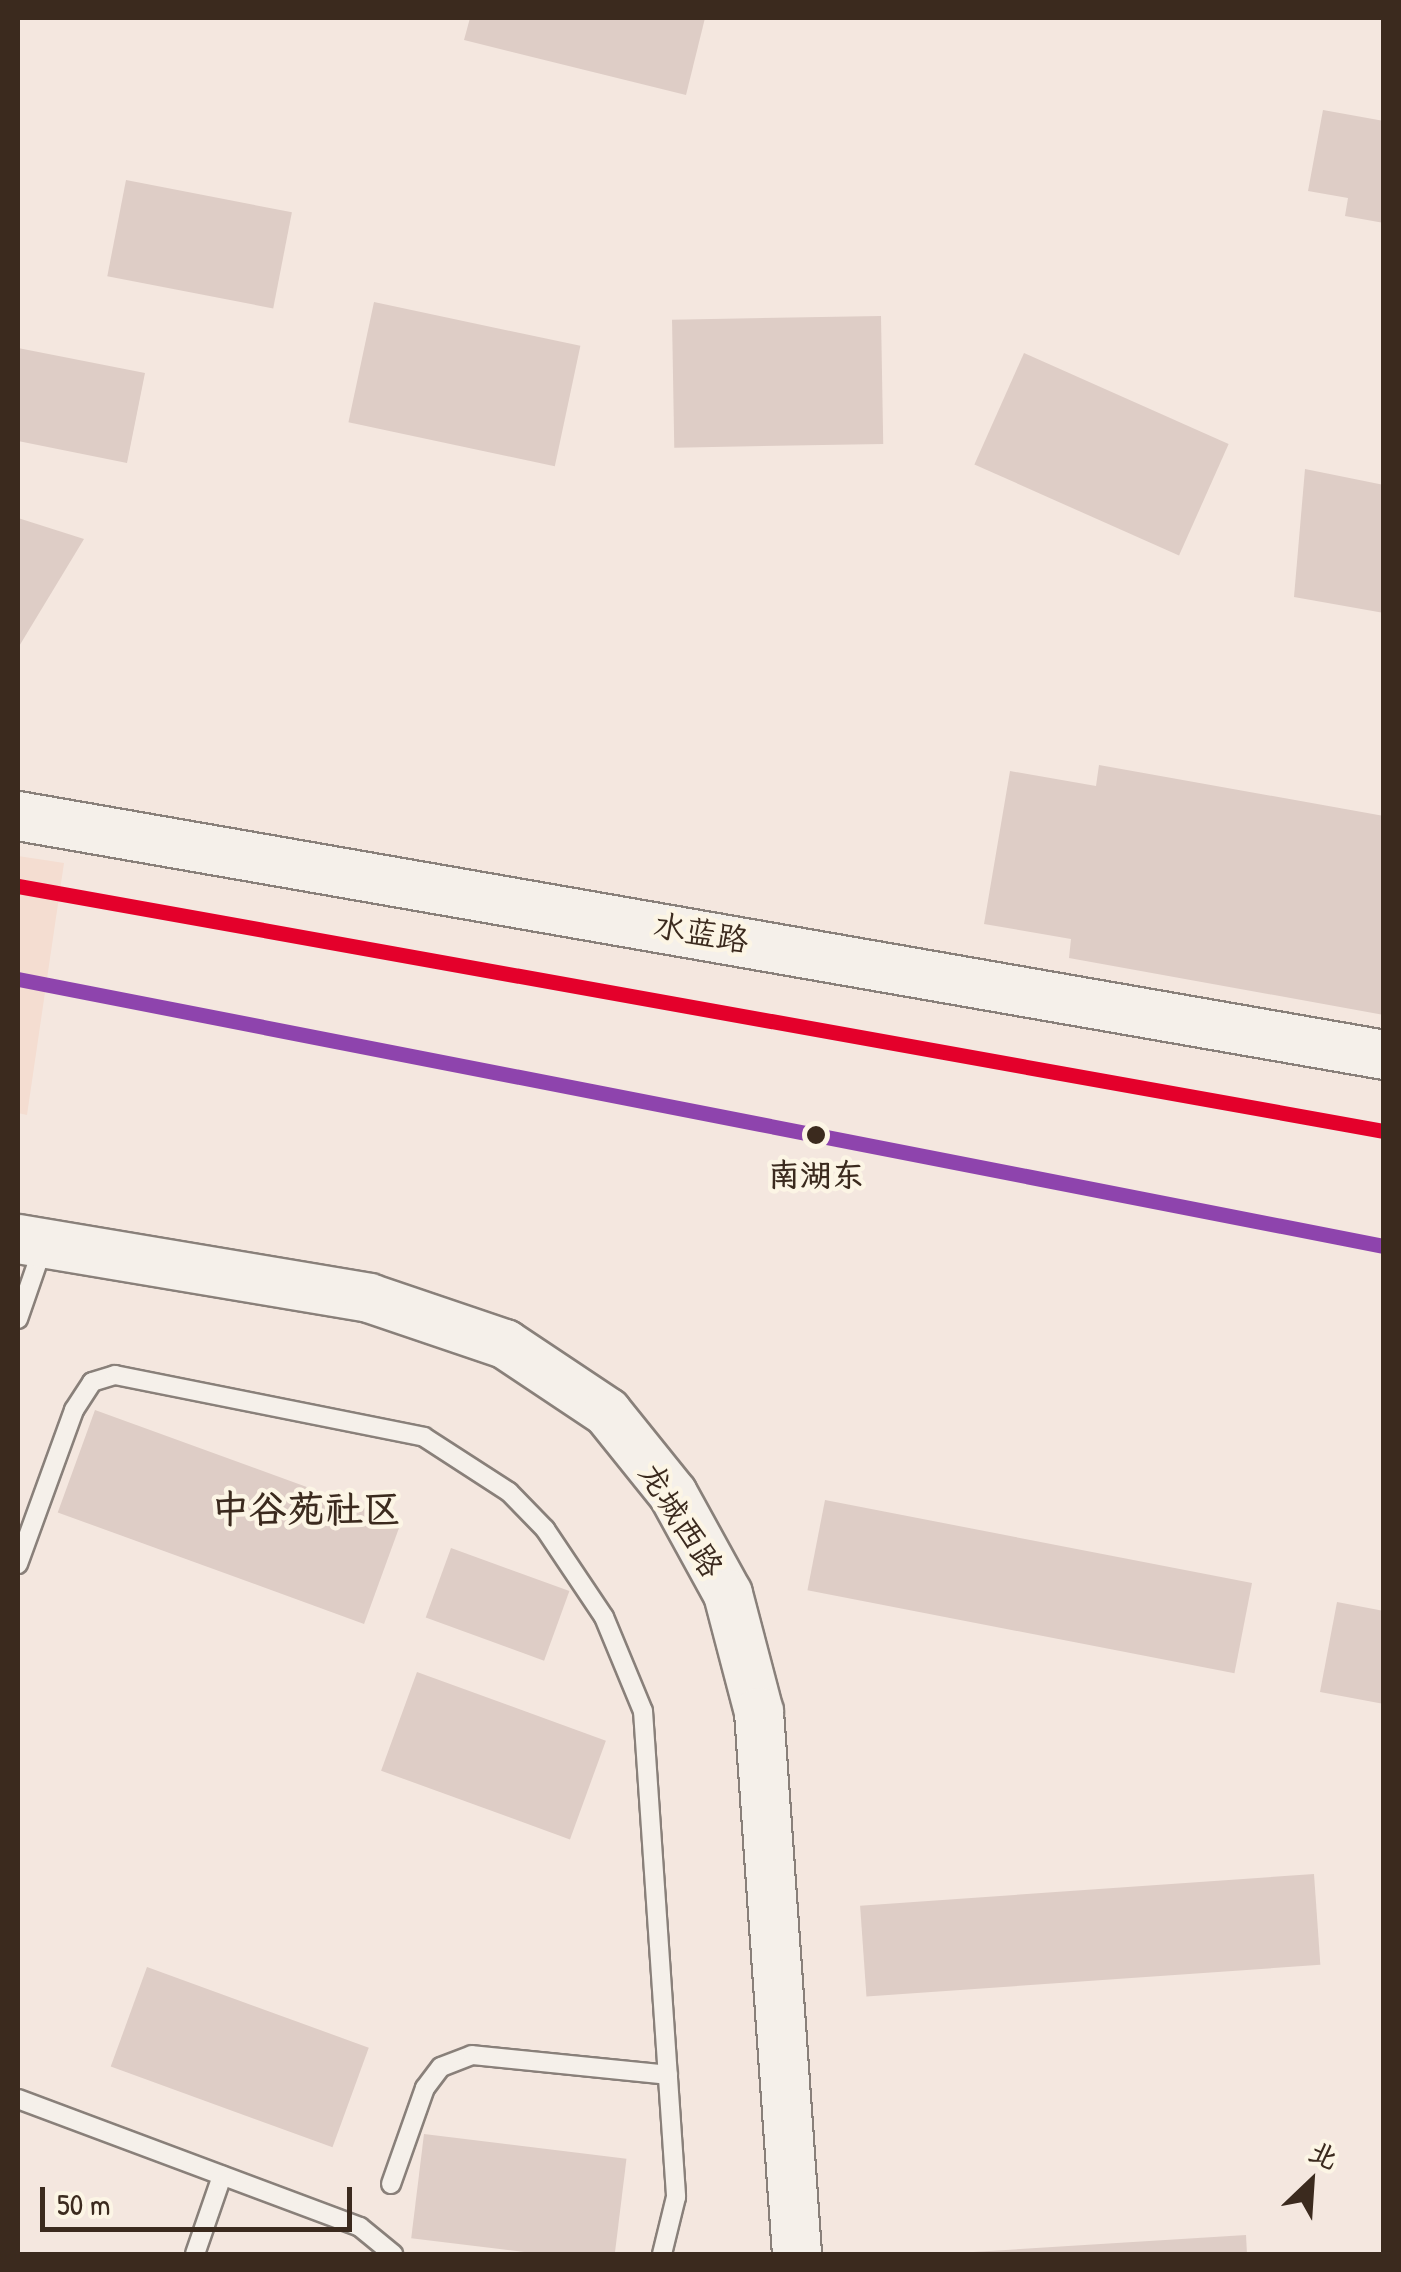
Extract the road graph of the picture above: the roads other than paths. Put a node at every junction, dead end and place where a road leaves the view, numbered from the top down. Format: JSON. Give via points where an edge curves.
{"nodes":[{"id":1,"x":18,"y":816,"type":"edge"},
{"id":2,"x":1384,"y":1055,"type":"edge"},
{"id":3,"x":31,"y":1241,"type":"edge"},
{"id":4,"x":18,"y":1319,"type":"edge"},
{"id":5,"x":18,"y":1564,"type":"edge"},
{"id":6,"x":668,"y":2075,"type":"junction"},
{"id":7,"x":18,"y":2099,"type":"edge"},
{"id":8,"x":222,"y":2176,"type":"junction"},
{"id":9,"x":391,"y":2184,"type":"dead end"},
{"id":10,"x":195,"y":2254,"type":"edge"},
{"id":11,"x":393,"y":2254,"type":"edge"},
{"id":12,"x":662,"y":2254,"type":"edge"},
{"id":13,"x":796,"y":2254,"type":"edge"}],
"edges":[{"from":1,"to":2,"type":"street","name":"水蓝路"},
{"from":3,"to":4,"type":"lane"},
{"from":3,"to":13,"type":"street","name":"龙城西路","via":[[368,1298],[506,1344],[607,1412],[673,1494],[728,1594],[759,1712]]},
{"from":5,"to":6,"type":"lane","via":[[74,1410],[92,1382],[115,1374],[374,1421],[424,1438],[509,1492],[577,1571],[643,1711]]},
{"from":6,"to":9,"type":"lane","via":[[472,2055],[441,2067],[425,2088]]},
{"from":6,"to":12,"type":"lane","via":[[676,2198]]},
{"from":7,"to":8,"type":"lane"},
{"from":8,"to":10,"type":"lane"},
{"from":8,"to":11,"type":"lane","via":[[360,2227]]}]}
